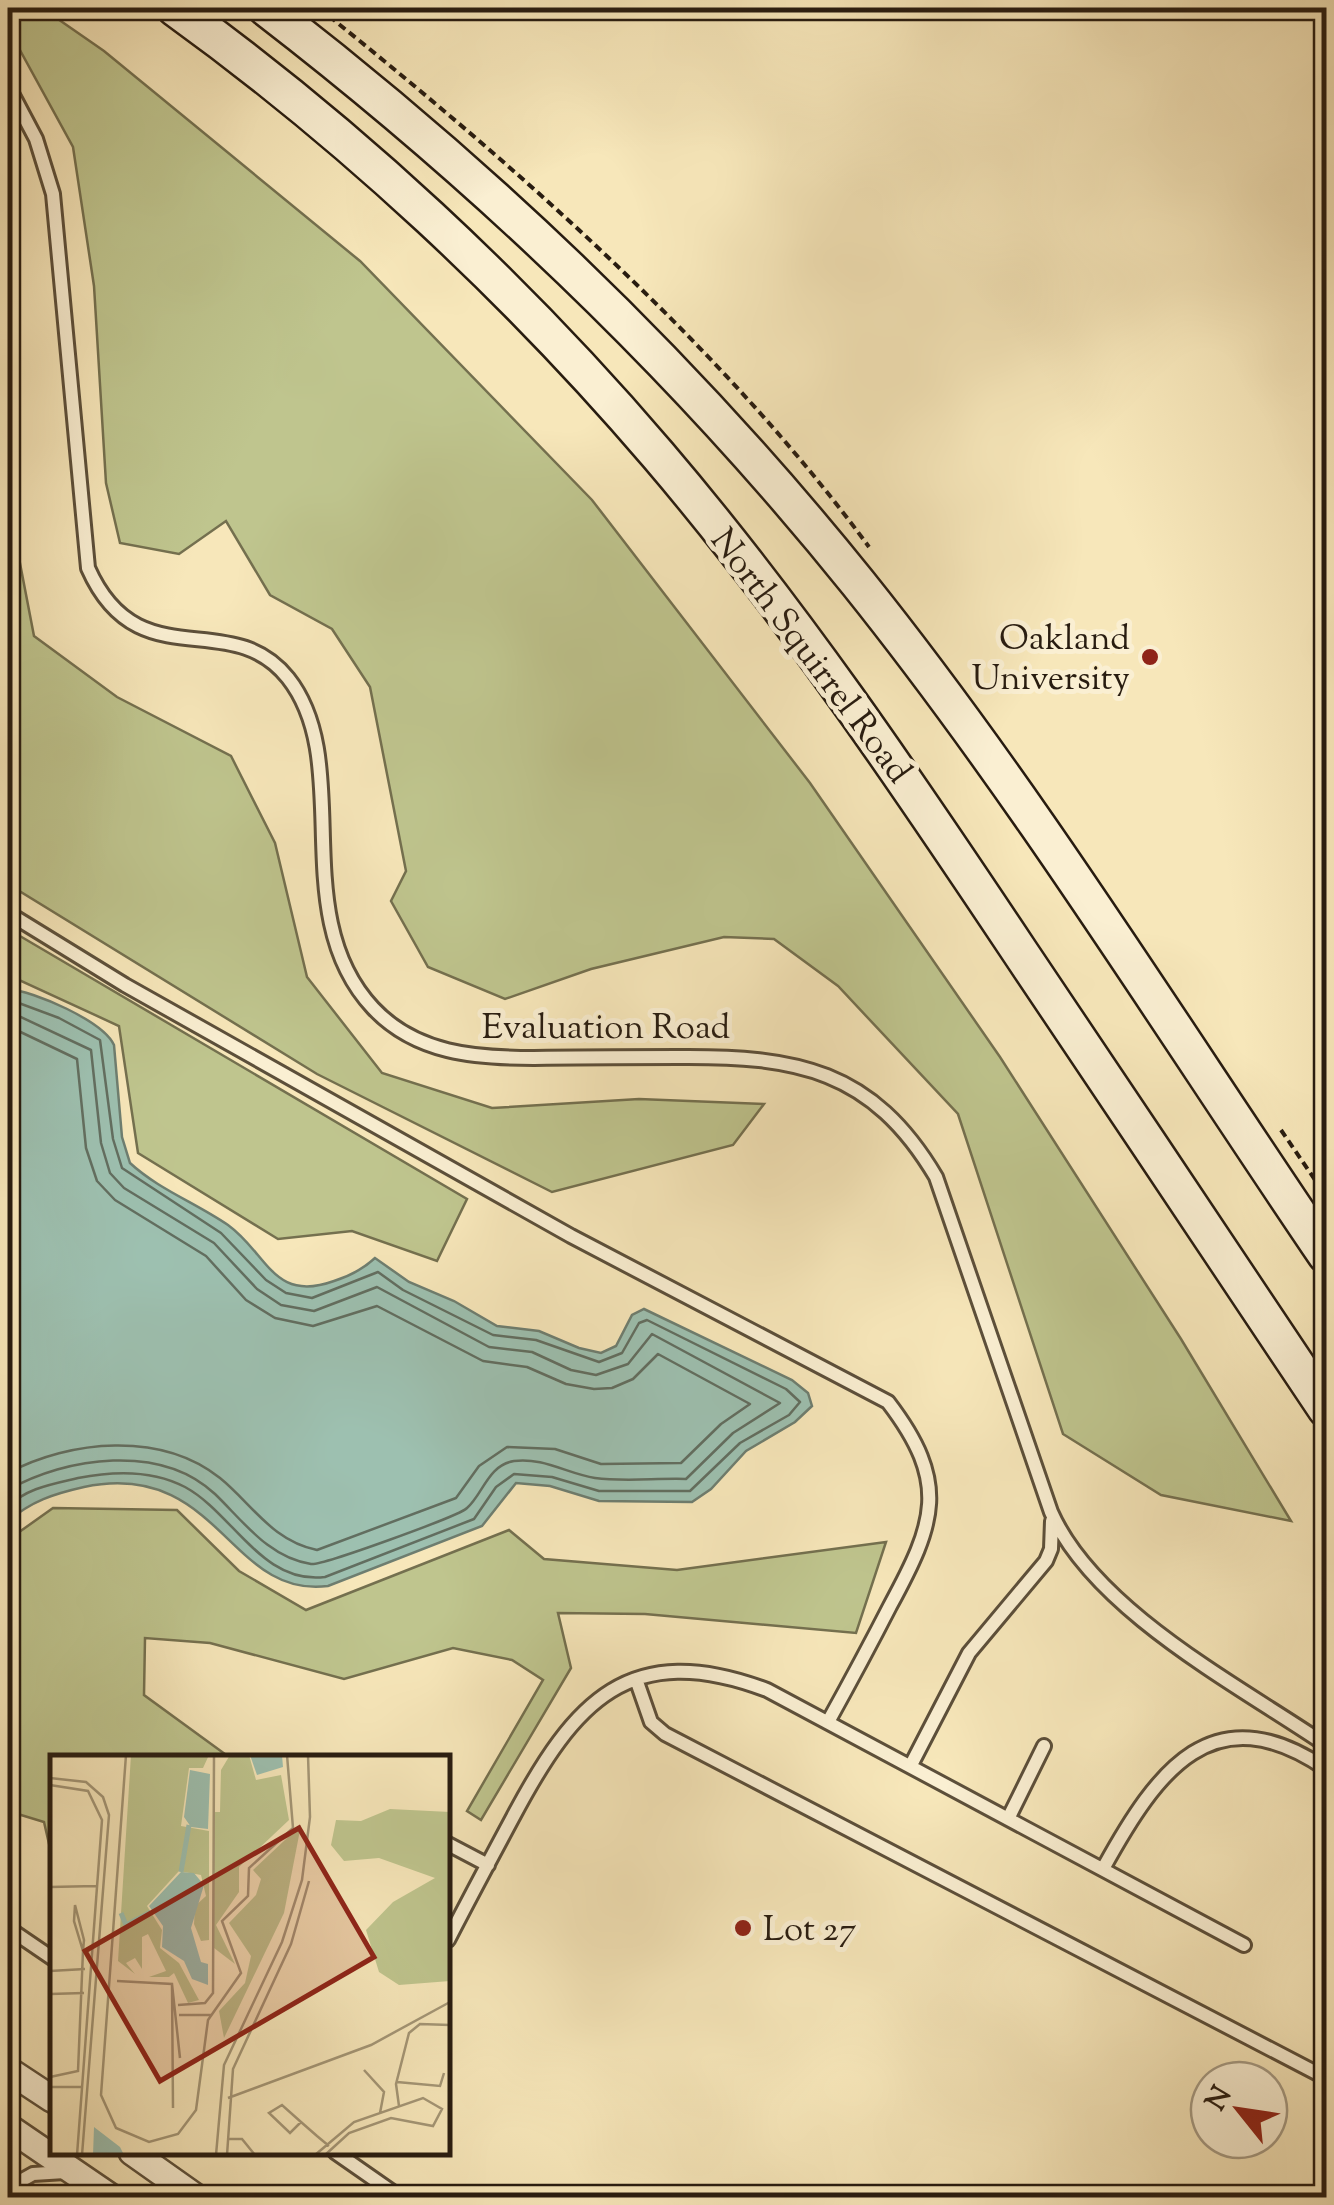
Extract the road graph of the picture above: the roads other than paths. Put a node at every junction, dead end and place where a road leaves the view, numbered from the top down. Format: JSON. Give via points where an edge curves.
{"nodes":[{"id":1,"x":175,"y":8,"type":"edge"},
{"id":2,"x":266,"y":8,"type":"edge"},
{"id":3,"x":8,"y":86,"type":"edge"},
{"id":4,"x":8,"y":913,"type":"edge"},
{"id":5,"x":1326,"y":1255,"type":"edge"},
{"id":6,"x":1326,"y":1409,"type":"edge"},
{"id":7,"x":1050,"y":1512,"type":"junction"},
{"id":8,"x":636,"y":1679,"type":"junction"},
{"id":9,"x":828,"y":1722,"type":"junction"},
{"id":10,"x":1044,"y":1746,"type":"dead end"},
{"id":11,"x":1326,"y":1746,"type":"edge"},
{"id":12,"x":911,"y":1765,"type":"junction"},
{"id":13,"x":1326,"y":1769,"type":"edge"},
{"id":14,"x":1008,"y":1817,"type":"junction"},
{"id":15,"x":450,"y":1845,"type":"edge"},
{"id":16,"x":488,"y":1865,"type":"junction"},
{"id":17,"x":1104,"y":1867,"type":"junction"},
{"id":18,"x":8,"y":1928,"type":"edge"},
{"id":19,"x":450,"y":1936,"type":"edge"},
{"id":20,"x":1244,"y":1945,"type":"dead end"},
{"id":21,"x":50,"y":1957,"type":"edge"},
{"id":22,"x":8,"y":2070,"type":"edge"},
{"id":23,"x":1326,"y":2078,"type":"edge"},
{"id":24,"x":50,"y":2097,"type":"edge"},
{"id":25,"x":8,"y":2127,"type":"edge"},
{"id":26,"x":136,"y":2155,"type":"edge"},
{"id":27,"x":339,"y":2155,"type":"edge"},
{"id":28,"x":79,"y":2175,"type":"junction"},
{"id":29,"x":8,"y":2188,"type":"edge"},
{"id":30,"x":112,"y":2198,"type":"edge"},
{"id":31,"x":198,"y":2198,"type":"edge"},
{"id":32,"x":401,"y":2198,"type":"edge"}],
"edges":[{"from":1,"to":6,"type":"main road","name":"North Squirrel Road","via":[[310,114],[490,277],[719,528],[882,744]]},
{"from":2,"to":5,"type":"main road","name":"North Squirrel Road","via":[[529,230],[787,498],[987,754]]},
{"from":3,"to":7,"type":"lane","name":"Evaluation Road","via":[[36,139],[52,194],[88,568],[114,612],[138,628],[238,645],[285,674],[304,700],[315,743],[328,915],[342,965],[374,1009],[414,1040],[465,1056],[753,1057],[814,1068],[866,1096],[906,1132],[936,1177]]},
{"from":4,"to":9,"type":"lane","via":[[571,1236],[888,1402],[927,1470],[930,1509],[923,1545]]},
{"from":7,"to":11,"type":"lane","name":"Evaluation Road","via":[[1076,1559],[1112,1597]]},
{"from":7,"to":12,"type":"lane","name":"Evaluation Road","via":[[1046,1561],[969,1653]]},
{"from":8,"to":9,"type":"lane","via":[[690,1670],[730,1676]]},
{"from":8,"to":16,"type":"lane","via":[[565,1728]]},
{"from":8,"to":23,"type":"lane","via":[[651,1722],[665,1734]]},
{"from":9,"to":12,"type":"lane"},
{"from":10,"to":14,"type":"lane"},
{"from":12,"to":14,"type":"lane"},
{"from":13,"to":17,"type":"lane","via":[[1274,1740],[1239,1738],[1199,1749],[1162,1777]]},
{"from":14,"to":17,"type":"lane"},
{"from":15,"to":16,"type":"lane"},
{"from":16,"to":19,"type":"lane"},
{"from":17,"to":20,"type":"lane"},
{"from":18,"to":21,"type":"lane"},
{"from":22,"to":24,"type":"street"},
{"from":25,"to":28,"type":"street"},
{"from":26,"to":31,"type":"street"},
{"from":27,"to":32,"type":"lane"},
{"from":28,"to":29,"type":"lane","via":[[49,2170]]},
{"from":28,"to":30,"type":"street"}]}
